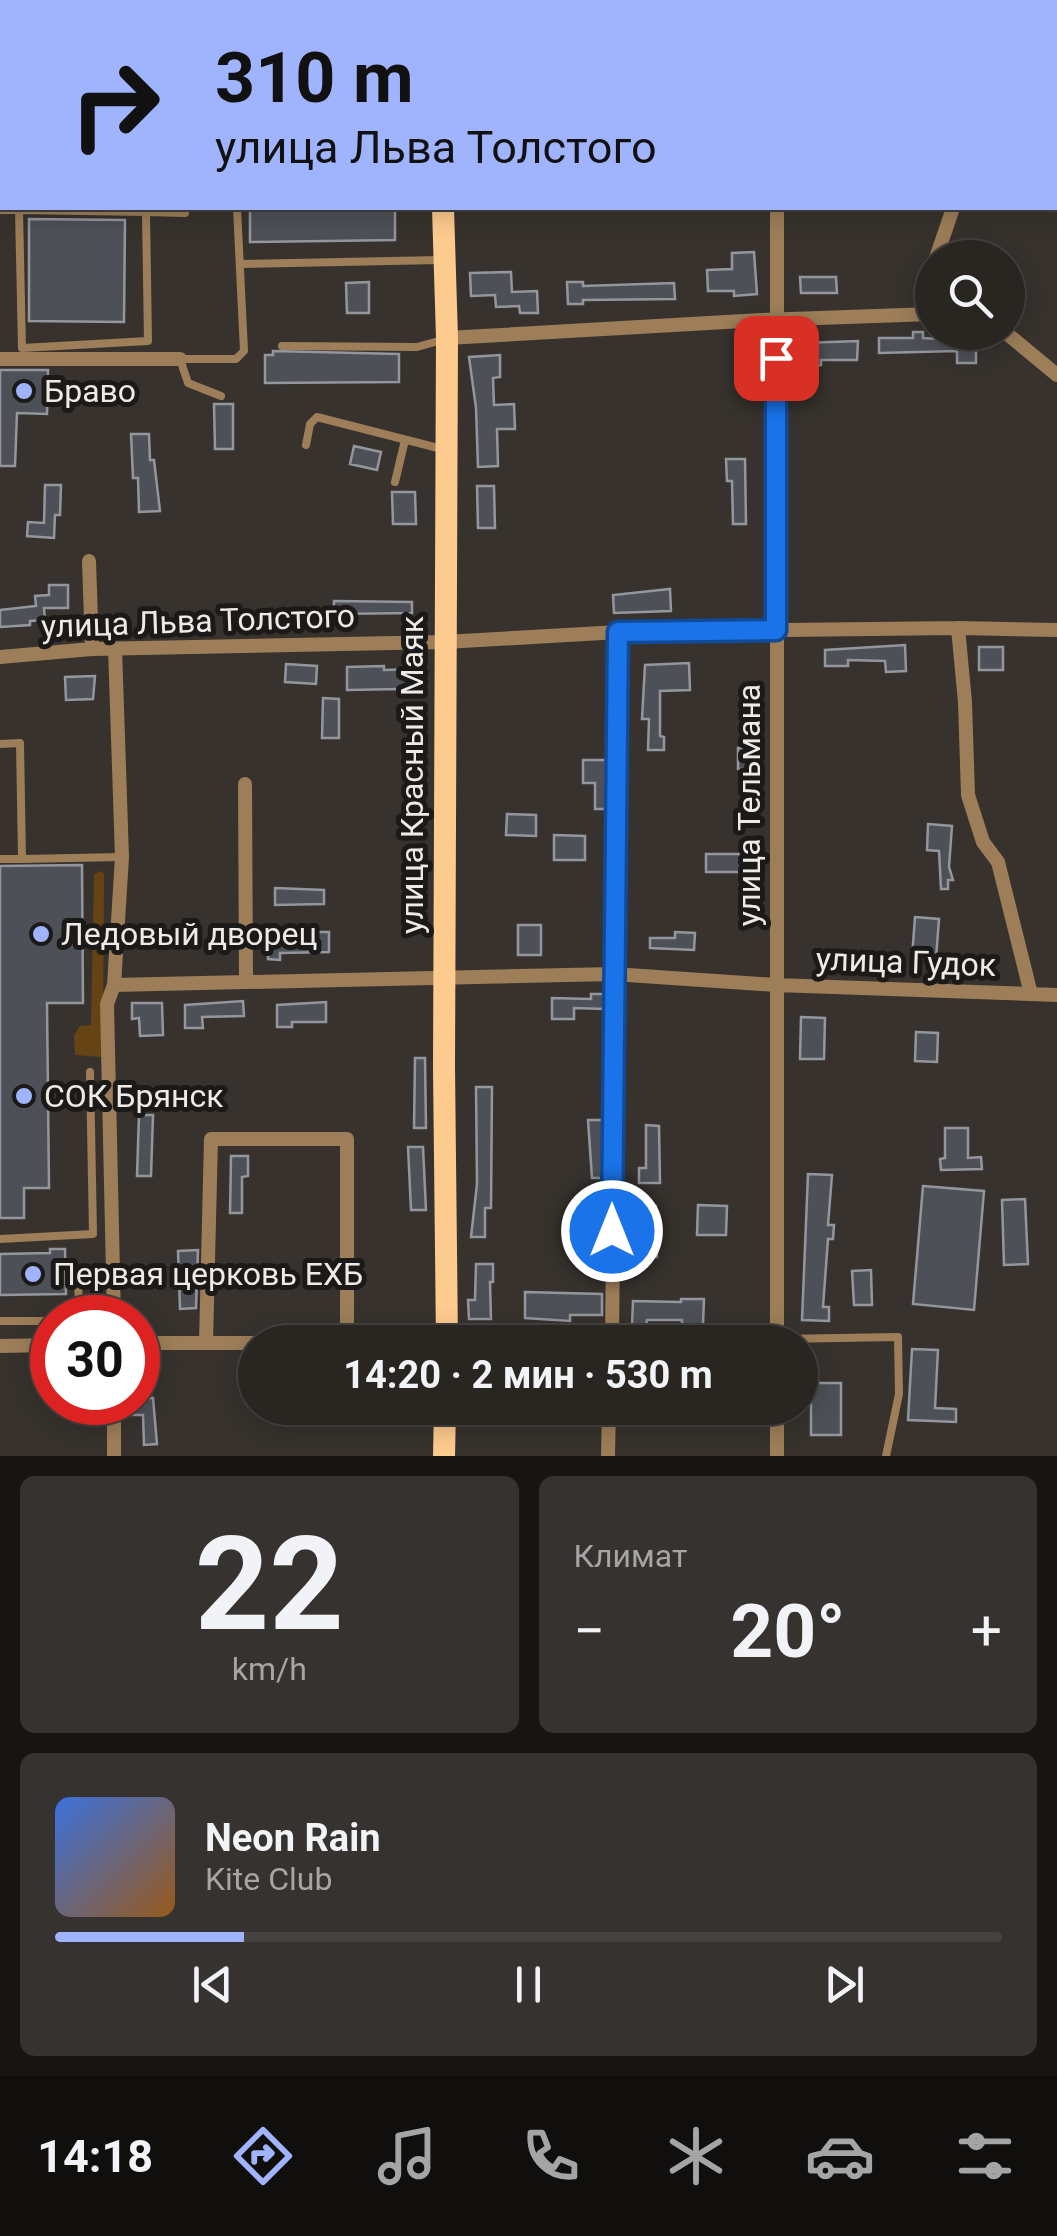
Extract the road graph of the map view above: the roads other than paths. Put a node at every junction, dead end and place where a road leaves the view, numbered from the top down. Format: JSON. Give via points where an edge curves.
{"nodes":[{"id":1,"x":0,"y":210,"type":"edge"},
{"id":2,"x":19,"y":210,"type":"junction"},
{"id":3,"x":185,"y":210,"type":"edge"},
{"id":4,"x":237,"y":210,"type":"edge"},
{"id":5,"x":443,"y":210,"type":"edge"},
{"id":6,"x":777,"y":210,"type":"edge"},
{"id":7,"x":952,"y":210,"type":"edge"},
{"id":8,"x":146,"y":212,"type":"junction"},
{"id":9,"x":942,"y":240,"type":"edge"},
{"id":10,"x":444,"y":260,"type":"junction"},
{"id":11,"x":240,"y":264,"type":"junction"},
{"id":12,"x":915,"y":315,"type":"edge"},
{"id":13,"x":776,"y":319,"type":"junction"},
{"id":14,"x":447,"y":338,"type":"junction"},
{"id":15,"x":282,"y":346,"type":"dead end"},
{"id":16,"x":1025,"y":349,"type":"edge"},
{"id":17,"x":180,"y":359,"type":"junction"},
{"id":18,"x":0,"y":360,"type":"edge"},
{"id":19,"x":1057,"y":375,"type":"edge"},
{"id":20,"x":221,"y":396,"type":"dead end"},
{"id":21,"x":405,"y":440,"type":"junction"},
{"id":22,"x":306,"y":445,"type":"dead end"},
{"id":23,"x":446,"y":450,"type":"junction"},
{"id":24,"x":395,"y":482,"type":"dead end"},
{"id":25,"x":89,"y":560,"type":"dead end"},
{"id":26,"x":958,"y":628,"type":"junction"},
{"id":27,"x":776,"y":630,"type":"junction"},
{"id":28,"x":1057,"y":630,"type":"edge"},
{"id":29,"x":618,"y":632,"type":"junction"},
{"id":30,"x":445,"y":642,"type":"junction"},
{"id":31,"x":116,"y":648,"type":"junction"},
{"id":32,"x":92,"y":649,"type":"junction"},
{"id":33,"x":0,"y":657,"type":"edge"},
{"id":34,"x":0,"y":744,"type":"edge"},
{"id":35,"x":245,"y":784,"type":"dead end"},
{"id":36,"x":122,"y":857,"type":"junction"},
{"id":37,"x":0,"y":859,"type":"edge"},
{"id":38,"x":22,"y":859,"type":"junction"},
{"id":39,"x":614,"y":974,"type":"junction"},
{"id":40,"x":444,"y":978,"type":"junction"},
{"id":41,"x":246,"y":981,"type":"junction"},
{"id":42,"x":114,"y":984,"type":"junction"},
{"id":43,"x":778,"y":985,"type":"junction"},
{"id":44,"x":1032,"y":994,"type":"junction"},
{"id":45,"x":1057,"y":995,"type":"edge"},
{"id":46,"x":90,"y":1072,"type":"dead end"},
{"id":47,"x":91,"y":1132,"type":"junction"},
{"id":48,"x":109,"y":1133,"type":"junction"},
{"id":49,"x":0,"y":1238,"type":"edge"},
{"id":50,"x":78,"y":1272,"type":"dead end"},
{"id":51,"x":78,"y":1295,"type":"edge"},
{"id":52,"x":113,"y":1295,"type":"edge"},
{"id":53,"x":0,"y":1321,"type":"edge"},
{"id":54,"x":30,"y":1321,"type":"edge"},
{"id":55,"x":347,"y":1325,"type":"edge"},
{"id":56,"x":447,"y":1325,"type":"edge"},
{"id":57,"x":612,"y":1325,"type":"edge"},
{"id":58,"x":778,"y":1325,"type":"edge"},
{"id":59,"x":818,"y":1340,"type":"edge"},
{"id":60,"x":206,"y":1342,"type":"junction"},
{"id":61,"x":160,"y":1343,"type":"edge"},
{"id":62,"x":238,"y":1343,"type":"edge"},
{"id":63,"x":30,"y":1345,"type":"edge"},
{"id":64,"x":0,"y":1346,"type":"edge"},
{"id":65,"x":114,"y":1425,"type":"edge"},
{"id":66,"x":445,"y":1425,"type":"edge"},
{"id":67,"x":609,"y":1425,"type":"edge"},
{"id":68,"x":777,"y":1425,"type":"edge"},
{"id":69,"x":114,"y":1456,"type":"edge"},
{"id":70,"x":444,"y":1456,"type":"edge"},
{"id":71,"x":608,"y":1456,"type":"edge"},
{"id":72,"x":777,"y":1456,"type":"edge"},
{"id":73,"x":886,"y":1456,"type":"edge"}],
"edges":[{"from":1,"to":2,"type":"lane"},
{"from":2,"to":8,"type":"lane"},
{"from":2,"to":8,"type":"lane","via":[[22,348],[148,341]]},
{"from":3,"to":8,"type":"lane"},
{"from":4,"to":11,"type":"lane"},
{"from":5,"to":10,"type":"main road","name":"улица Красный Маяк"},
{"from":6,"to":13,"type":"street","name":"улица Тельмана"},
{"from":7,"to":9,"type":"street"},
{"from":10,"to":11,"type":"lane"},
{"from":10,"to":14,"type":"main road","name":"улица Красный Маяк"},
{"from":11,"to":17,"type":"lane","via":[[241,356]]},
{"from":12,"to":13,"type":"street"},
{"from":13,"to":14,"type":"street"},
{"from":13,"to":27,"type":"street","name":"улица Тельмана"},
{"from":14,"to":15,"type":"lane","via":[[417,347]]},
{"from":14,"to":23,"type":"main road","name":"улица Красный Маяк"},
{"from":16,"to":19,"type":"street"},
{"from":17,"to":18,"type":"street"},
{"from":17,"to":20,"type":"lane","via":[[188,383]]},
{"from":21,"to":22,"type":"lane","via":[[317,417]]},
{"from":21,"to":23,"type":"lane"},
{"from":21,"to":24,"type":"lane"},
{"from":23,"to":30,"type":"main road","name":"улица Красный Маяк"},
{"from":25,"to":32,"type":"street"},
{"from":26,"to":27,"type":"street","name":"улица Льва Толстого"},
{"from":26,"to":28,"type":"street","name":"улица Льва Толстого"},
{"from":26,"to":44,"type":"street","via":[[968,795],[982,842],[998,862]]},
{"from":27,"to":29,"type":"street","name":"улица Льва Толстого"},
{"from":27,"to":43,"type":"street","name":"улица Тельмана"},
{"from":29,"to":30,"type":"street","name":"улица Льва Толстого"},
{"from":29,"to":39,"type":"street"},
{"from":30,"to":31,"type":"street","name":"улица Льва Толстого"},
{"from":30,"to":40,"type":"main road","name":"улица Красный Маяк"},
{"from":31,"to":32,"type":"street","name":"улица Льва Толстого"},
{"from":31,"to":36,"type":"street"},
{"from":32,"to":33,"type":"street","name":"улица Льва Толстого"},
{"from":34,"to":38,"type":"lane","via":[[20,744]]},
{"from":35,"to":41,"type":"street"},
{"from":36,"to":38,"type":"lane"},
{"from":36,"to":42,"type":"street"},
{"from":37,"to":38,"type":"lane"},
{"from":39,"to":40,"type":"street","name":"улица Гудок"},
{"from":39,"to":43,"type":"street","name":"улица Гудок"},
{"from":39,"to":57,"type":"street"},
{"from":40,"to":41,"type":"street","name":"улица Гудок"},
{"from":40,"to":56,"type":"main road","name":"улица Красный Маяк"},
{"from":41,"to":42,"type":"street","name":"улица Гудок"},
{"from":42,"to":48,"type":"street","via":[[107,1004]]},
{"from":43,"to":44,"type":"street","name":"улица Гудок"},
{"from":43,"to":58,"type":"street","name":"улица Тельмана"},
{"from":44,"to":45,"type":"street","name":"улица Гудок"},
{"from":46,"to":47,"type":"lane"},
{"from":47,"to":48,"type":"lane"},
{"from":47,"to":49,"type":"lane","via":[[93,1234]]},
{"from":48,"to":52,"type":"street"},
{"from":50,"to":51,"type":"lane"},
{"from":53,"to":54,"type":"lane"},
{"from":55,"to":60,"type":"street","via":[[347,1139],[211,1139]]},
{"from":59,"to":73,"type":"lane","via":[[898,1337],[899,1394]]},
{"from":60,"to":61,"type":"street"},
{"from":60,"to":62,"type":"street"},
{"from":63,"to":64,"type":"street"},
{"from":65,"to":69,"type":"street"},
{"from":66,"to":70,"type":"main road"},
{"from":67,"to":71,"type":"street"},
{"from":68,"to":72,"type":"street"}]}
